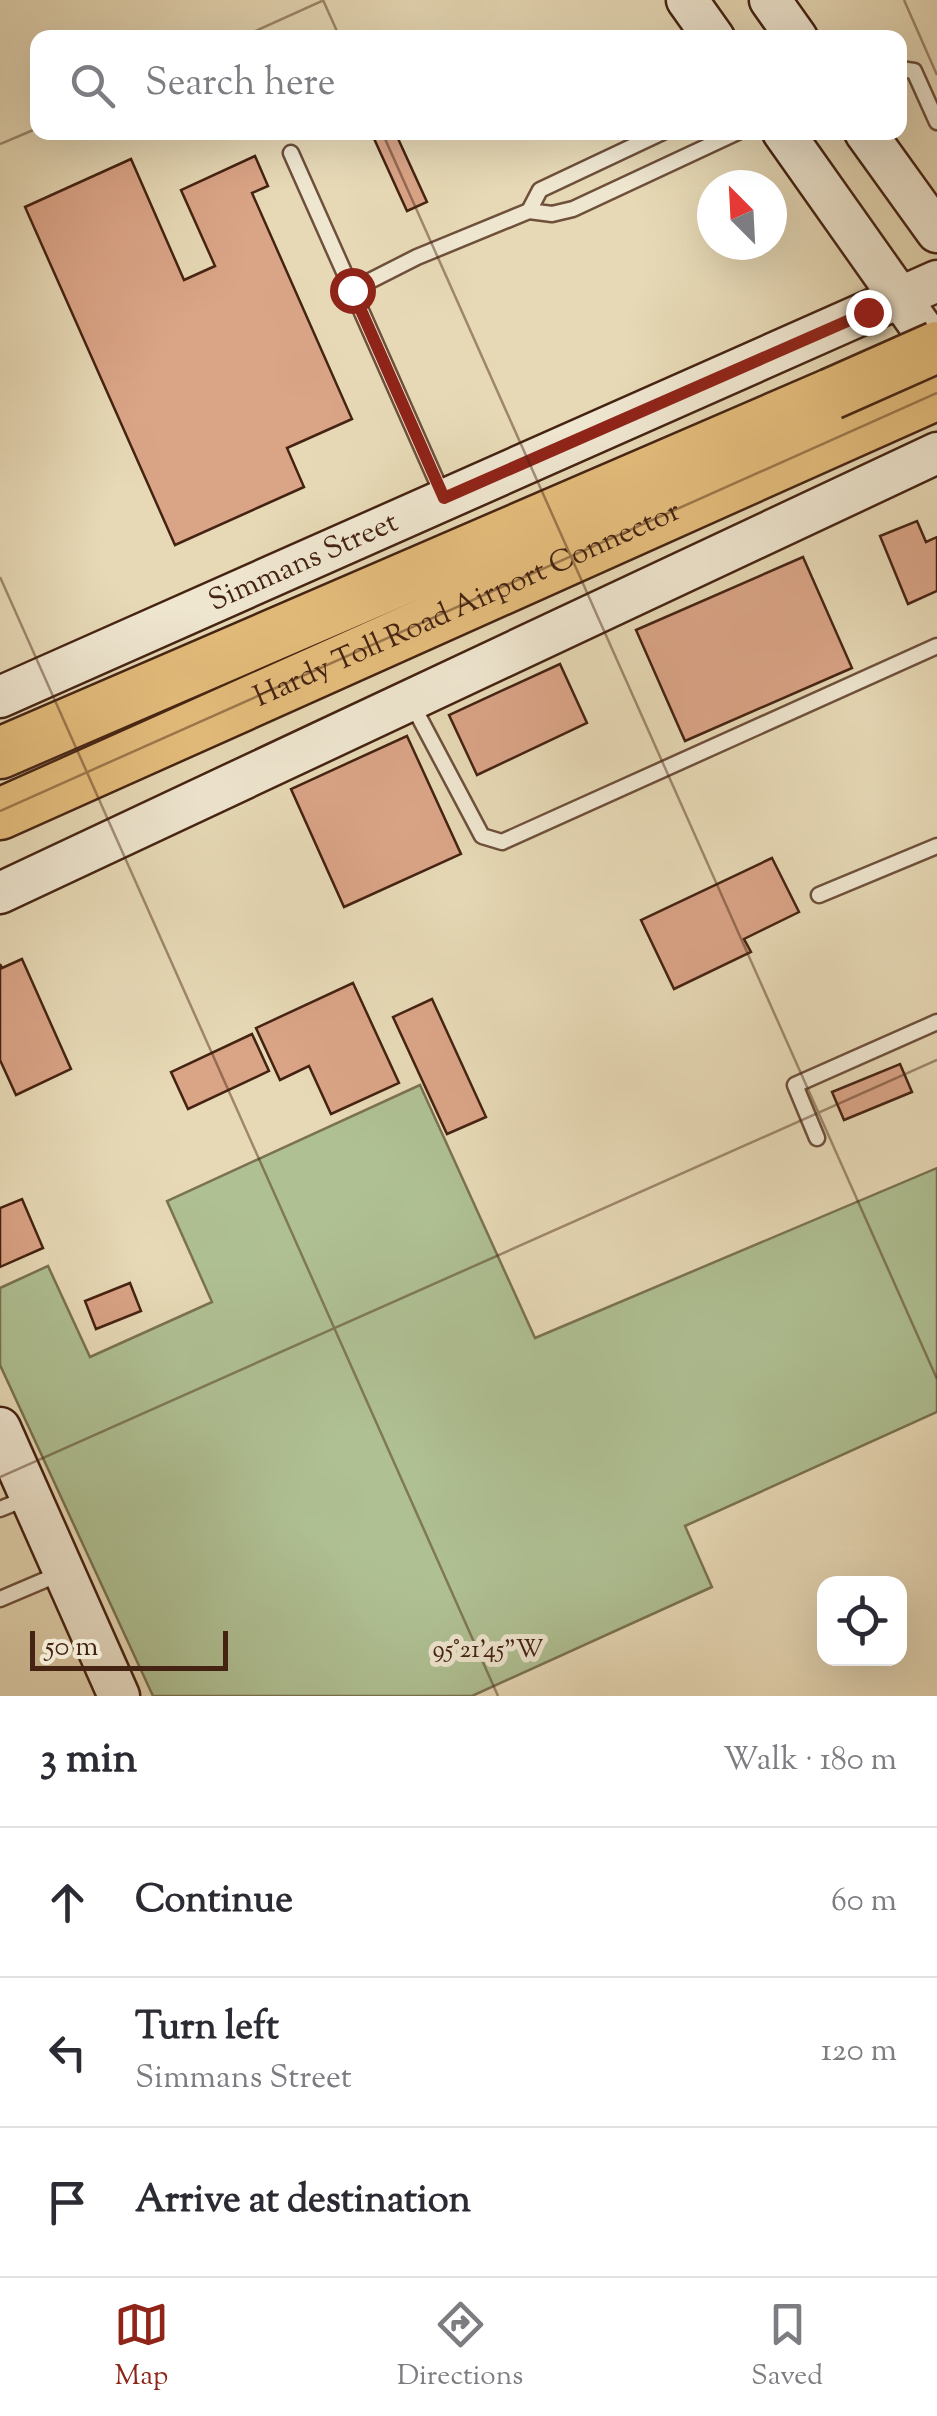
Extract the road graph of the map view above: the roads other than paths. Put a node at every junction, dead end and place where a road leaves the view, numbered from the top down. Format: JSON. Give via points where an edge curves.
{"nodes":[{"id":1,"x":687,"y":0,"type":"edge"},
{"id":2,"x":708,"y":30,"type":"edge"},
{"id":3,"x":907,"y":70,"type":"edge"},
{"id":4,"x":937,"y":122,"type":"edge"},
{"id":5,"x":646,"y":140,"type":"edge"},
{"id":6,"x":721,"y":140,"type":"edge"},
{"id":7,"x":789,"y":140,"type":"edge"},
{"id":8,"x":871,"y":140,"type":"edge"},
{"id":9,"x":292,"y":153,"type":"dead end"},
{"id":10,"x":528,"y":212,"type":"junction"},
{"id":11,"x":932,"y":215,"type":"edge"},
{"id":12,"x":919,"y":289,"type":"edge"},
{"id":13,"x":352,"y":290,"type":"junction"},
{"id":14,"x":937,"y":349,"type":"edge"},
{"id":15,"x":937,"y":394,"type":"edge"},
{"id":16,"x":844,"y":412,"type":"junction"},
{"id":17,"x":937,"y":453,"type":"edge"},
{"id":18,"x":444,"y":498,"type":"junction"},
{"id":19,"x":937,"y":646,"type":"edge"},
{"id":20,"x":0,"y":697,"type":"edge"},
{"id":21,"x":416,"y":710,"type":"junction"},
{"id":22,"x":0,"y":753,"type":"edge"},
{"id":23,"x":0,"y":814,"type":"edge"},
{"id":24,"x":937,"y":846,"type":"edge"},
{"id":25,"x":76,"y":857,"type":"junction"},
{"id":26,"x":0,"y":875,"type":"edge"},
{"id":27,"x":0,"y":893,"type":"edge"},
{"id":28,"x":819,"y":895,"type":"dead end"},
{"id":29,"x":937,"y":1022,"type":"edge"},
{"id":30,"x":817,"y":1138,"type":"dead end"},
{"id":31,"x":0,"y":1428,"type":"edge"},
{"id":32,"x":15,"y":1502,"type":"edge"},
{"id":33,"x":64,"y":1572,"type":"junction"},
{"id":34,"x":0,"y":1598,"type":"edge"},
{"id":35,"x":119,"y":1696,"type":"edge"}],
"edges":[{"from":1,"to":2,"type":"main road"},
{"from":3,"to":4,"type":"lane","via":[[914,71]]},
{"from":5,"to":10,"type":"lane","via":[[540,190]]},
{"from":6,"to":10,"type":"lane","via":[[573,209]]},
{"from":7,"to":12,"type":"main road"},
{"from":8,"to":11,"type":"main road"},
{"from":9,"to":13,"type":"lane"},
{"from":10,"to":13,"type":"lane"},
{"from":12,"to":14,"type":"main road"},
{"from":12,"to":18,"type":"main road","name":"Simmans Street"},
{"from":13,"to":18,"type":"lane"},
{"from":14,"to":16,"type":"highway","name":"Hardy Toll Road Airport Connector","bridge":true},
{"from":15,"to":16,"type":"highway","name":"Hardy Toll Road Airport Connector"},
{"from":16,"to":22,"type":"highway","name":"Hardy Toll Road Airport Connector"},
{"from":16,"to":23,"type":"highway","name":"Hardy Toll Road Airport Connector"},
{"from":17,"to":21,"type":"main road"},
{"from":18,"to":20,"type":"main road","name":"Simmans Street"},
{"from":19,"to":21,"type":"lane","via":[[502,842],[482,836]]},
{"from":21,"to":25,"type":"main road"},
{"from":24,"to":28,"type":"lane"},
{"from":25,"to":26,"type":"main road"},
{"from":25,"to":27,"type":"main road"},
{"from":29,"to":30,"type":"lane","via":[[795,1085]]},
{"from":31,"to":32,"type":"main road"},
{"from":32,"to":33,"type":"main road"},
{"from":33,"to":34,"type":"lane"},
{"from":33,"to":35,"type":"main road"}]}
